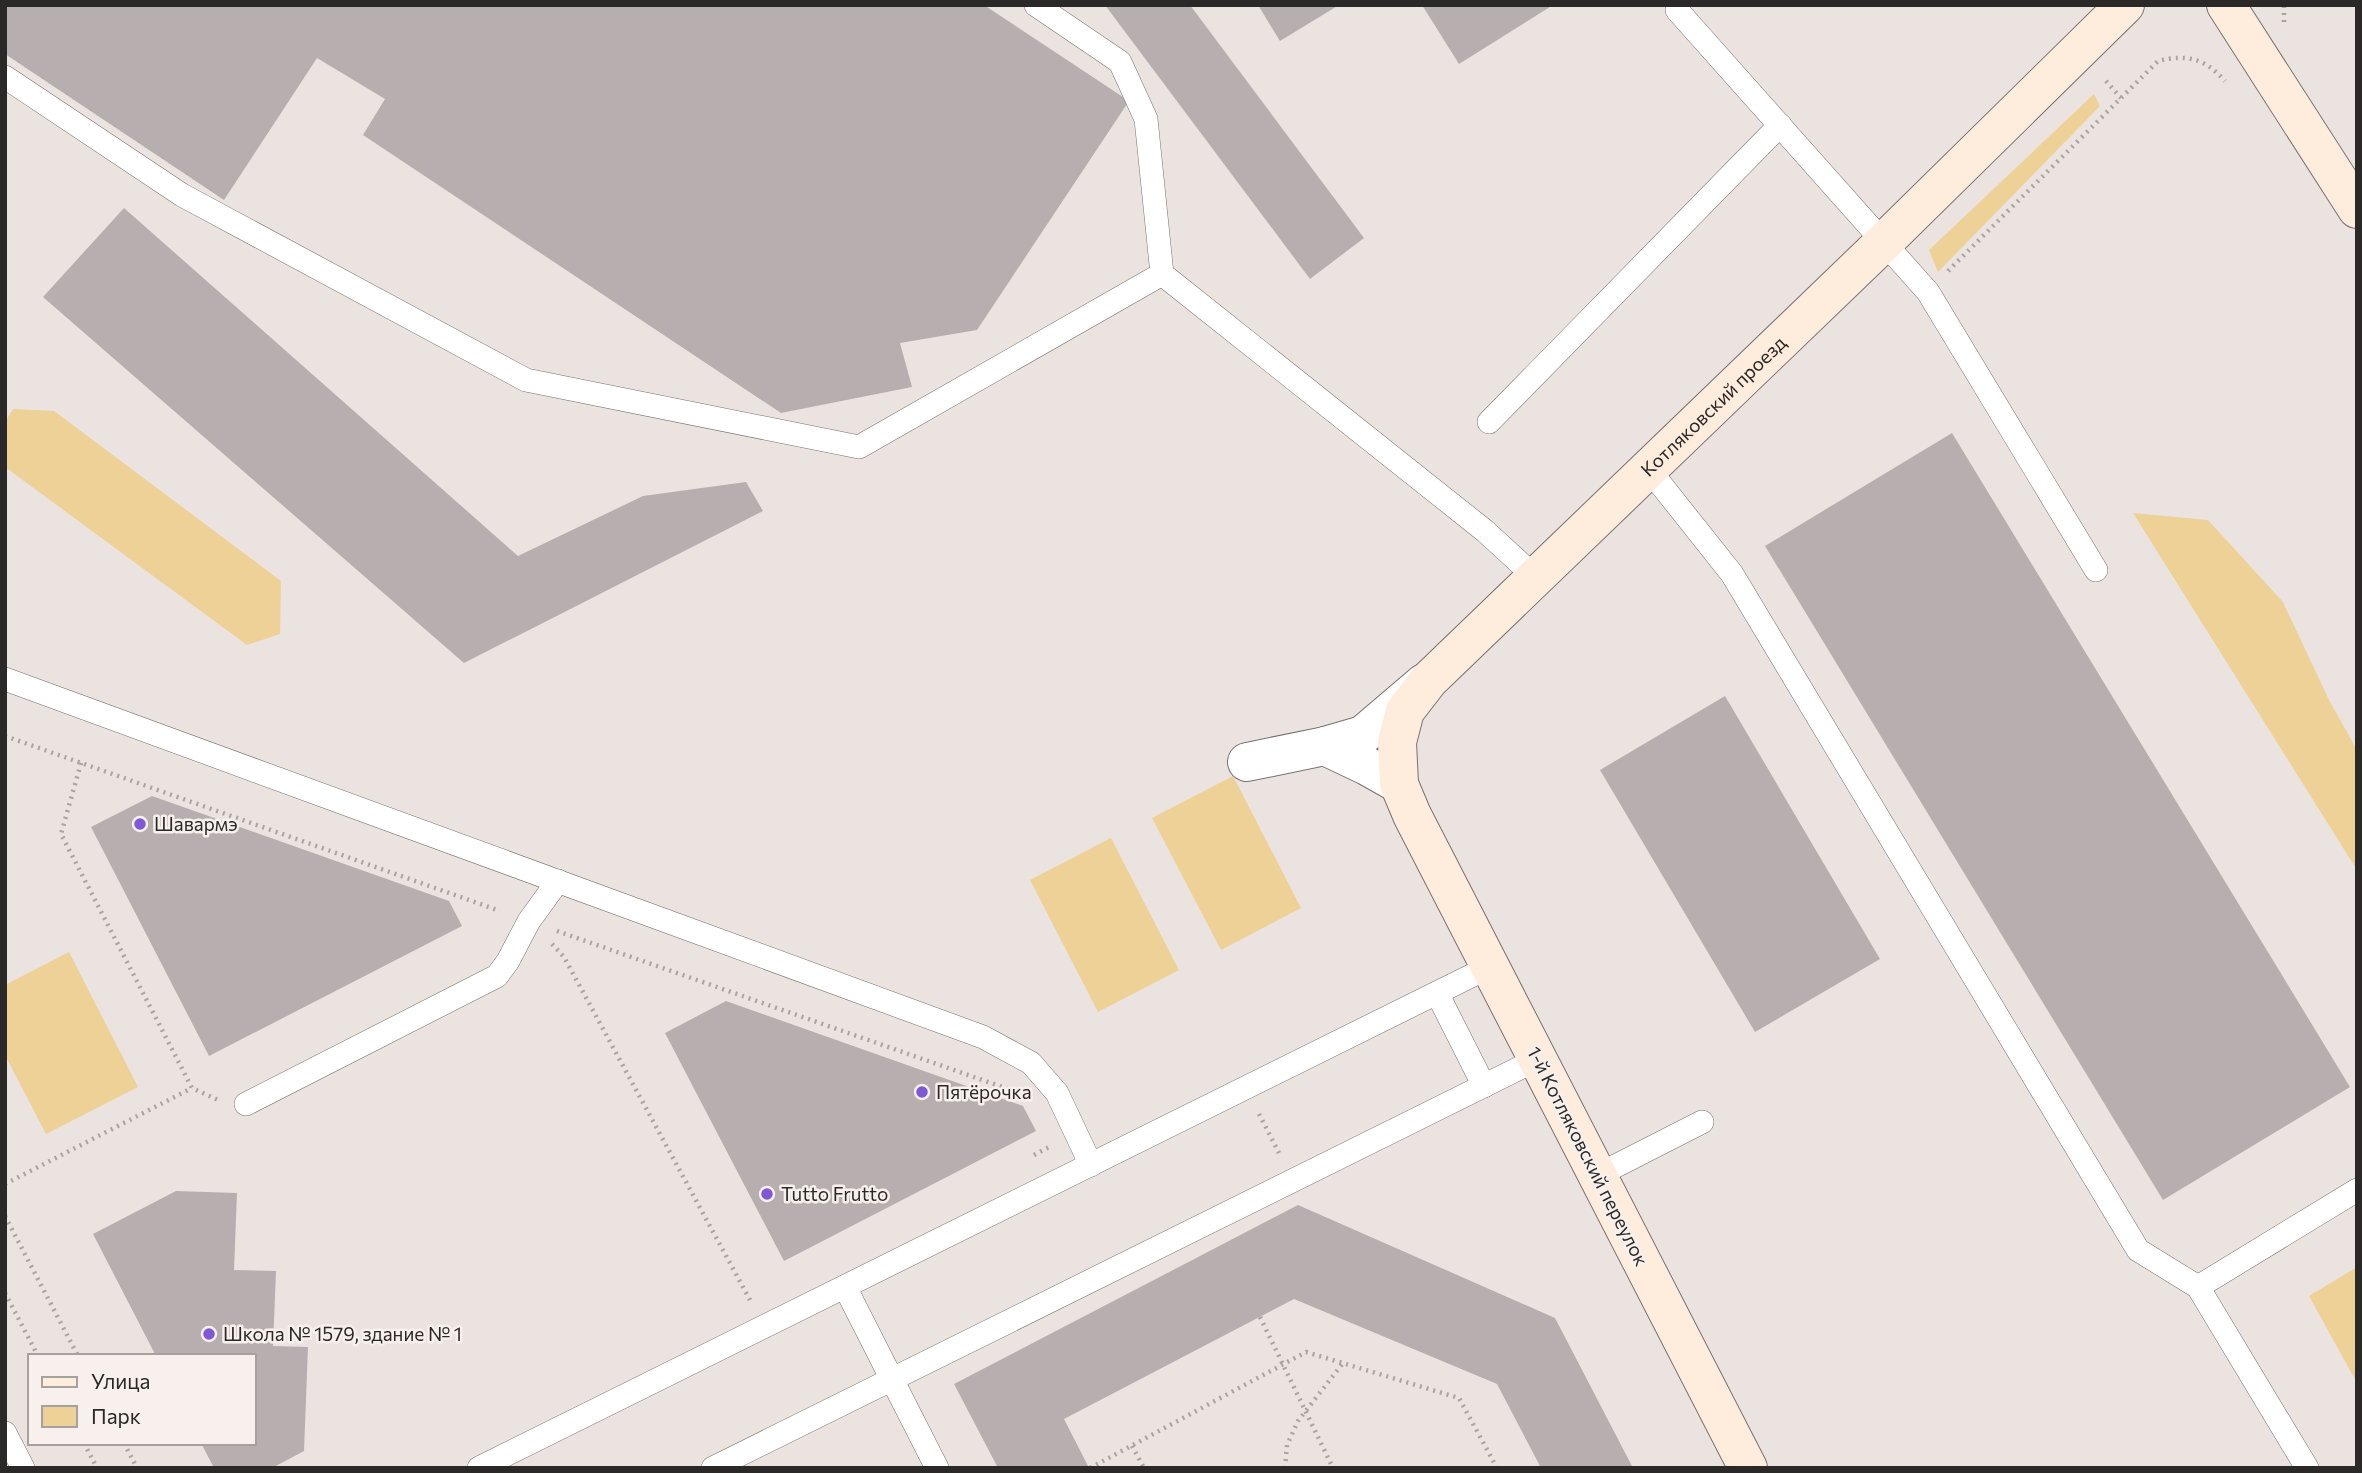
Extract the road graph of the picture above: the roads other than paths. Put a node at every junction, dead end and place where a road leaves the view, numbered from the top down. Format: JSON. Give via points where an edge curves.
{"nodes":[{"id":1,"x":1036,"y":5,"type":"edge"},
{"id":2,"x":2124,"y":5,"type":"edge"},
{"id":3,"x":2226,"y":5,"type":"edge"},
{"id":4,"x":1677,"y":10,"type":"dead end"},
{"id":5,"x":5,"y":77,"type":"edge"},
{"id":6,"x":1780,"y":125,"type":"junction"},
{"id":7,"x":2357,"y":209,"type":"edge"},
{"id":8,"x":1885,"y":241,"type":"junction"},
{"id":9,"x":1162,"y":274,"type":"junction"},
{"id":10,"x":1489,"y":422,"type":"dead end"},
{"id":11,"x":1647,"y":467,"type":"junction"},
{"id":12,"x":2096,"y":570,"type":"dead end"},
{"id":13,"x":1534,"y":576,"type":"junction"},
{"id":14,"x":5,"y":678,"type":"edge"},
{"id":15,"x":1429,"y":680,"type":"junction"},
{"id":16,"x":1325,"y":746,"type":"junction"},
{"id":17,"x":1247,"y":762,"type":"dead end"},
{"id":18,"x":1399,"y":784,"type":"junction"},
{"id":19,"x":1429,"y":845,"type":"joint"},
{"id":20,"x":558,"y":881,"type":"junction"},
{"id":21,"x":1491,"y":966,"type":"junction"},
{"id":22,"x":1437,"y":993,"type":"junction"},
{"id":23,"x":1538,"y":1059,"type":"junction"},
{"id":24,"x":1484,"y":1086,"type":"junction"},
{"id":25,"x":246,"y":1104,"type":"dead end"},
{"id":26,"x":1702,"y":1122,"type":"dead end"},
{"id":27,"x":1091,"y":1165,"type":"junction"},
{"id":28,"x":1598,"y":1175,"type":"junction"},
{"id":29,"x":2357,"y":1190,"type":"edge"},
{"id":30,"x":845,"y":1287,"type":"junction"},
{"id":31,"x":2198,"y":1287,"type":"junction"},
{"id":32,"x":891,"y":1380,"type":"junction"},
{"id":33,"x":5,"y":1433,"type":"edge"},
{"id":34,"x":23,"y":1468,"type":"edge"},
{"id":35,"x":480,"y":1468,"type":"edge"},
{"id":36,"x":713,"y":1468,"type":"edge"},
{"id":37,"x":937,"y":1468,"type":"edge"},
{"id":38,"x":1748,"y":1468,"type":"edge"},
{"id":39,"x":2307,"y":1468,"type":"edge"}],
"edges":[{"from":1,"to":9,"type":"lane","via":[[1120,62],[1146,119]]},
{"from":2,"to":8,"type":"street","name":"Котляковский проезд"},
{"from":3,"to":7,"type":"street"},
{"from":4,"to":6,"type":"lane"},
{"from":5,"to":9,"type":"lane","via":[[182,195],[526,380],[859,447]]},
{"from":6,"to":8,"type":"lane"},
{"from":6,"to":10,"type":"lane"},
{"from":8,"to":11,"type":"street","name":"Котляковский проезд"},
{"from":8,"to":12,"type":"lane","via":[[1928,292]]},
{"from":9,"to":13,"type":"lane","via":[[1485,531]]},
{"from":11,"to":13,"type":"street","name":"Котляковский проезд"},
{"from":11,"to":31,"type":"lane","via":[[1732,574],[2138,1250]]},
{"from":13,"to":15,"type":"street","name":"Котляковский проезд"},
{"from":14,"to":20,"type":"lane"},
{"from":15,"to":16,"type":"street","via":[[1363,735]]},
{"from":15,"to":18,"type":"street","name":"Котляковский проезд","via":[[1405,710],[1397,742]]},
{"from":16,"to":17,"type":"street"},
{"from":16,"to":18,"type":"street"},
{"from":18,"to":19,"type":"street","name":"Котляковский проезд"},
{"from":19,"to":21,"type":"street","name":"1-й Котляковский переулок"},
{"from":20,"to":25,"type":"lane","via":[[496,976]]},
{"from":20,"to":27,"type":"lane","via":[[983,1037],[1031,1063],[1057,1093]]},
{"from":21,"to":22,"type":"lane"},
{"from":21,"to":23,"type":"street","name":"1-й Котляковский переулок"},
{"from":22,"to":24,"type":"lane"},
{"from":22,"to":27,"type":"lane"},
{"from":23,"to":24,"type":"lane"},
{"from":23,"to":28,"type":"street","name":"1-й Котляковский переулок"},
{"from":24,"to":32,"type":"lane"},
{"from":26,"to":28,"type":"lane"},
{"from":27,"to":30,"type":"lane"},
{"from":28,"to":38,"type":"street","name":"1-й Котляковский переулок"},
{"from":29,"to":31,"type":"lane"},
{"from":30,"to":32,"type":"lane"},
{"from":30,"to":35,"type":"lane"},
{"from":31,"to":39,"type":"lane"},
{"from":32,"to":36,"type":"lane"},
{"from":32,"to":37,"type":"lane"},
{"from":33,"to":34,"type":"lane"}]}
